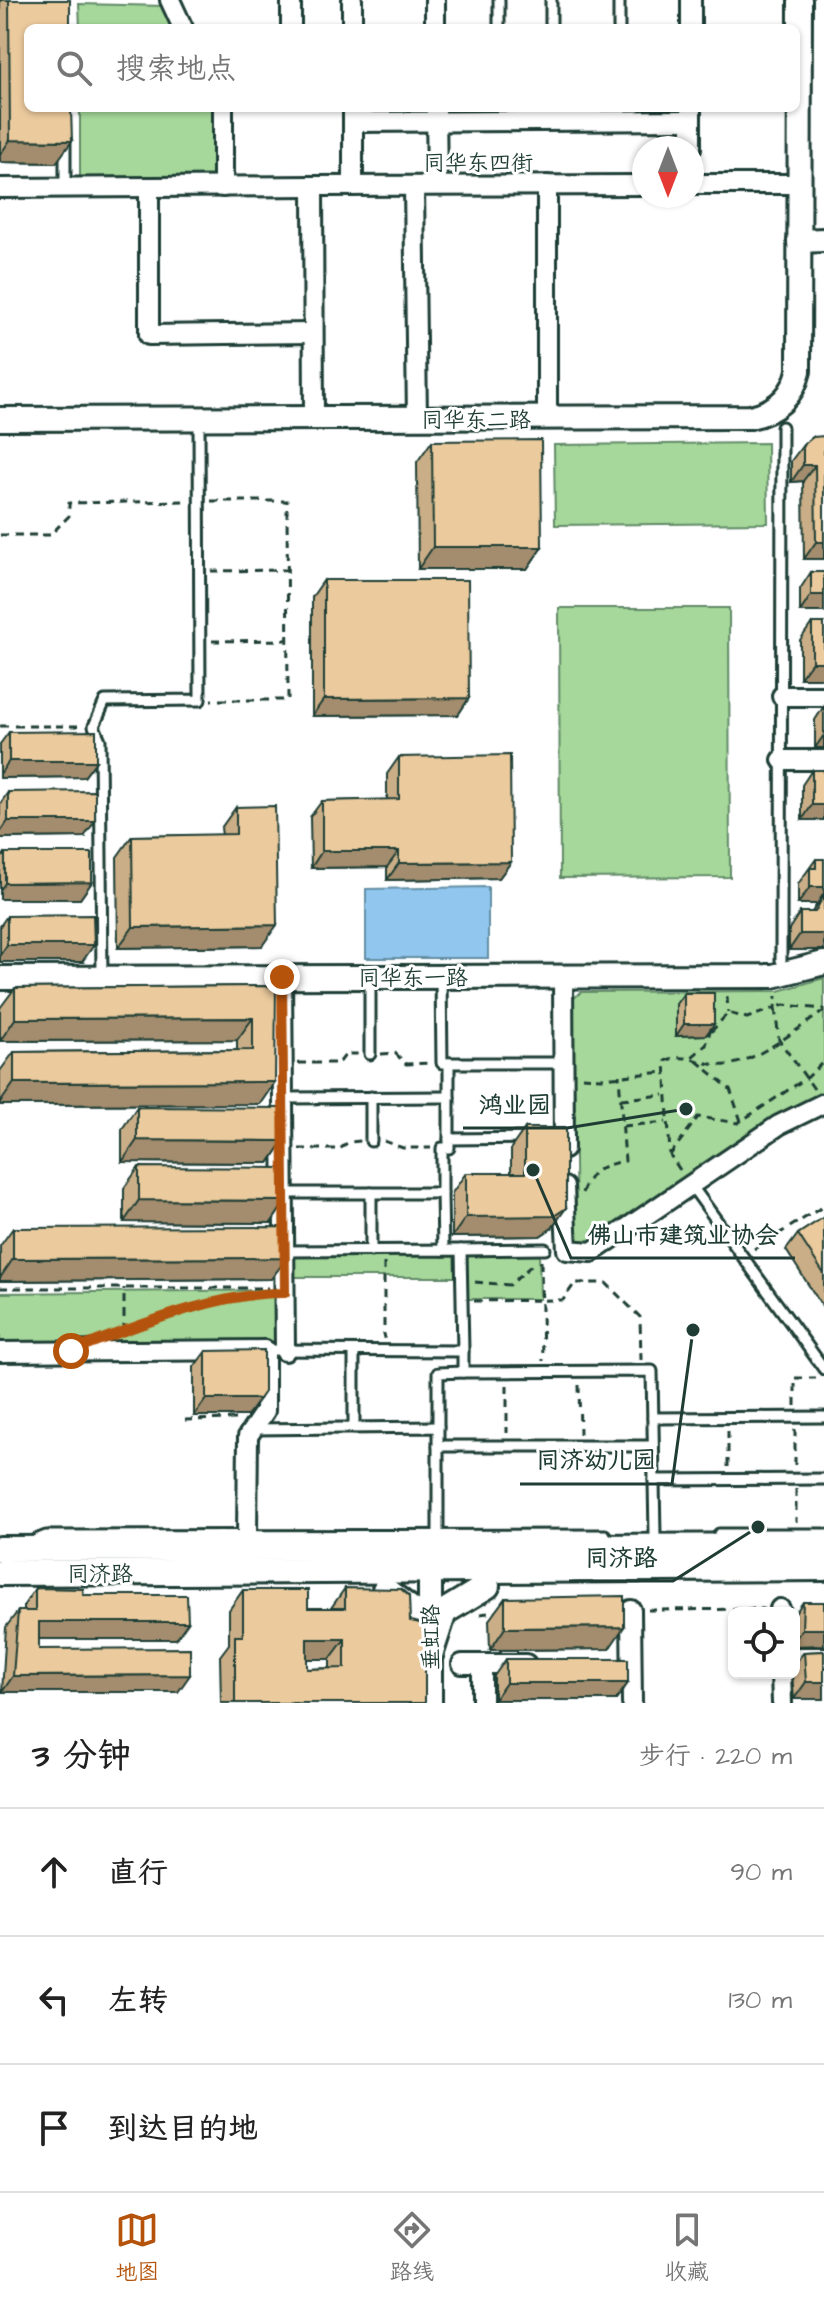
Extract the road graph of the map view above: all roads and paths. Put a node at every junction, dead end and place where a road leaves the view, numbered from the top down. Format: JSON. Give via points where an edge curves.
{"nodes":[{"id":1,"x":170,"y":0,"type":"edge"},
{"id":2,"x":291,"y":0,"type":"edge"},
{"id":3,"x":352,"y":0,"type":"edge"},
{"id":4,"x":435,"y":0,"type":"edge"},
{"id":5,"x":499,"y":0,"type":"edge"},
{"id":6,"x":551,"y":0,"type":"edge"},
{"id":7,"x":619,"y":0,"type":"edge"},
{"id":8,"x":691,"y":0,"type":"edge"},
{"id":9,"x":800,"y":0,"type":"edge"},
{"id":10,"x":181,"y":24,"type":"edge"},
{"id":11,"x":291,"y":24,"type":"edge"},
{"id":12,"x":352,"y":24,"type":"edge"},
{"id":13,"x":435,"y":24,"type":"edge"},
{"id":14,"x":499,"y":24,"type":"edge"},
{"id":15,"x":551,"y":24,"type":"edge"},
{"id":16,"x":619,"y":24,"type":"edge"},
{"id":17,"x":691,"y":24,"type":"edge"},
{"id":18,"x":223,"y":112,"type":"edge"},
{"id":19,"x":436,"y":112,"type":"edge"},
{"id":20,"x":593,"y":114,"type":"edge"},
{"id":21,"x":691,"y":114,"type":"edge"},
{"id":22,"x":353,"y":115,"type":"edge"},
{"id":23,"x":520,"y":115,"type":"edge"},
{"id":24,"x":65,"y":124,"type":"edge"},
{"id":25,"x":691,"y":136,"type":"edge"},
{"id":26,"x":704,"y":184,"type":"edge"},
{"id":27,"x":800,"y":184,"type":"junction"},
{"id":28,"x":437,"y":185,"type":"junction"},
{"id":29,"x":547,"y":185,"type":"junction"},
{"id":30,"x":632,"y":185,"type":"edge"},
{"id":31,"x":313,"y":186,"type":"junction"},
{"id":32,"x":353,"y":186,"type":"junction"},
{"id":33,"x":414,"y":186,"type":"junction"},
{"id":34,"x":223,"y":187,"type":"junction"},
{"id":35,"x":0,"y":188,"type":"edge"},
{"id":36,"x":65,"y":188,"type":"junction"},
{"id":37,"x":149,"y":188,"type":"junction"},
{"id":38,"x":824,"y":240,"type":"edge"},
{"id":39,"x":799,"y":241,"type":"junction"},
{"id":40,"x":313,"y":333,"type":"junction"},
{"id":41,"x":0,"y":419,"type":"edge"},
{"id":42,"x":199,"y":419,"type":"junction"},
{"id":43,"x":417,"y":419,"type":"junction"},
{"id":44,"x":547,"y":419,"type":"junction"},
{"id":45,"x":314,"y":420,"type":"junction"},
{"id":46,"x":782,"y":427,"type":"dead end"},
{"id":47,"x":199,"y":501,"type":"junction"},
{"id":48,"x":0,"y":535,"type":"edge"},
{"id":49,"x":288,"y":570,"type":"junction"},
{"id":50,"x":199,"y":571,"type":"junction"},
{"id":51,"x":288,"y":640,"type":"junction"},
{"id":52,"x":199,"y":641,"type":"junction"},
{"id":53,"x":782,"y":696,"type":"junction"},
{"id":54,"x":824,"y":696,"type":"edge"},
{"id":55,"x":200,"y":700,"type":"junction"},
{"id":56,"x":0,"y":726,"type":"edge"},
{"id":57,"x":94,"y":726,"type":"junction"},
{"id":58,"x":782,"y":760,"type":"junction"},
{"id":59,"x":824,"y":760,"type":"edge"},
{"id":60,"x":781,"y":960,"type":"dead end"},
{"id":61,"x":824,"y":963,"type":"edge"},
{"id":62,"x":563,"y":976,"type":"junction"},
{"id":63,"x":102,"y":977,"type":"junction"},
{"id":64,"x":282,"y":977,"type":"junction"},
{"id":65,"x":370,"y":977,"type":"junction"},
{"id":66,"x":441,"y":977,"type":"junction"},
{"id":67,"x":0,"y":978,"type":"edge"},
{"id":68,"x":779,"y":991,"type":"dead end"},
{"id":69,"x":718,"y":992,"type":"dead end"},
{"id":70,"x":775,"y":1008,"type":"junction"},
{"id":71,"x":824,"y":1010,"type":"edge"},
{"id":72,"x":728,"y":1013,"type":"junction"},
{"id":73,"x":710,"y":1019,"type":"edge"},
{"id":74,"x":711,"y":1032,"type":"junction"},
{"id":75,"x":779,"y":1040,"type":"junction"},
{"id":76,"x":370,"y":1054,"type":"dead end"},
{"id":77,"x":692,"y":1057,"type":"junction"},
{"id":78,"x":824,"y":1061,"type":"edge"},
{"id":79,"x":449,"y":1063,"type":"junction"},
{"id":80,"x":555,"y":1063,"type":"dead end"},
{"id":81,"x":664,"y":1072,"type":"junction"},
{"id":82,"x":619,"y":1075,"type":"junction"},
{"id":83,"x":574,"y":1077,"type":"dead end"},
{"id":84,"x":808,"y":1077,"type":"junction"},
{"id":85,"x":664,"y":1095,"type":"junction"},
{"id":86,"x":371,"y":1097,"type":"junction"},
{"id":87,"x":449,"y":1097,"type":"junction"},
{"id":88,"x":283,"y":1098,"type":"junction"},
{"id":89,"x":621,"y":1099,"type":"junction"},
{"id":90,"x":824,"y":1103,"type":"edge"},
{"id":91,"x":666,"y":1122,"type":"junction"},
{"id":92,"x":741,"y":1122,"type":"junction"},
{"id":93,"x":623,"y":1126,"type":"junction"},
{"id":94,"x":535,"y":1138,"type":"edge"},
{"id":95,"x":449,"y":1139,"type":"junction"},
{"id":96,"x":371,"y":1141,"type":"dead end"},
{"id":97,"x":670,"y":1155,"type":"junction"},
{"id":98,"x":678,"y":1169,"type":"dead end"},
{"id":99,"x":691,"y":1185,"type":"junction"},
{"id":100,"x":284,"y":1193,"type":"junction"},
{"id":101,"x":371,"y":1193,"type":"junction"},
{"id":102,"x":442,"y":1193,"type":"junction"},
{"id":103,"x":581,"y":1195,"type":"dead end"},
{"id":104,"x":824,"y":1206,"type":"edge"},
{"id":105,"x":443,"y":1250,"type":"junction"},
{"id":106,"x":461,"y":1250,"type":"junction"},
{"id":107,"x":285,"y":1251,"type":"junction"},
{"id":108,"x":371,"y":1251,"type":"junction"},
{"id":109,"x":384,"y":1251,"type":"junction"},
{"id":110,"x":542,"y":1252,"type":"junction"},
{"id":111,"x":744,"y":1255,"type":"junction"},
{"id":112,"x":462,"y":1282,"type":"junction"},
{"id":113,"x":0,"y":1288,"type":"edge"},
{"id":114,"x":124,"y":1288,"type":"junction"},
{"id":115,"x":285,"y":1290,"type":"junction"},
{"id":116,"x":462,"y":1301,"type":"junction"},
{"id":117,"x":542,"y":1301,"type":"junction"},
{"id":118,"x":124,"y":1332,"type":"junction"},
{"id":119,"x":110,"y":1337,"type":"dead end"},
{"id":120,"x":265,"y":1350,"type":"junction"},
{"id":121,"x":285,"y":1351,"type":"junction"},
{"id":122,"x":354,"y":1351,"type":"junction"},
{"id":123,"x":384,"y":1351,"type":"junction"},
{"id":124,"x":437,"y":1351,"type":"junction"},
{"id":125,"x":463,"y":1351,"type":"junction"},
{"id":126,"x":0,"y":1352,"type":"edge"},
{"id":127,"x":824,"y":1369,"type":"edge"},
{"id":128,"x":463,"y":1372,"type":"junction"},
{"id":129,"x":506,"y":1372,"type":"junction"},
{"id":130,"x":543,"y":1372,"type":"junction"},
{"id":131,"x":579,"y":1372,"type":"junction"},
{"id":132,"x":641,"y":1372,"type":"junction"},
{"id":133,"x":438,"y":1373,"type":"junction"},
{"id":134,"x":824,"y":1378,"type":"edge"},
{"id":135,"x":795,"y":1417,"type":"junction"},
{"id":136,"x":824,"y":1417,"type":"edge"},
{"id":137,"x":653,"y":1418,"type":"junction"},
{"id":138,"x":728,"y":1418,"type":"junction"},
{"id":139,"x":185,"y":1420,"type":"dead end"},
{"id":140,"x":256,"y":1424,"type":"junction"},
{"id":141,"x":438,"y":1427,"type":"junction"},
{"id":142,"x":354,"y":1428,"type":"junction"},
{"id":143,"x":508,"y":1445,"type":"junction"},
{"id":144,"x":438,"y":1446,"type":"junction"},
{"id":145,"x":580,"y":1446,"type":"junction"},
{"id":146,"x":653,"y":1446,"type":"junction"},
{"id":147,"x":728,"y":1479,"type":"junction"},
{"id":148,"x":795,"y":1479,"type":"junction"},
{"id":149,"x":824,"y":1479,"type":"edge"},
{"id":150,"x":654,"y":1480,"type":"junction"},
{"id":151,"x":796,"y":1534,"type":"junction"},
{"id":152,"x":824,"y":1534,"type":"edge"},
{"id":153,"x":247,"y":1535,"type":"junction"},
{"id":154,"x":438,"y":1535,"type":"junction"},
{"id":155,"x":655,"y":1535,"type":"junction"},
{"id":156,"x":382,"y":1541,"type":"junction"},
{"id":157,"x":824,"y":1546,"type":"edge"},
{"id":158,"x":4,"y":1549,"type":"edge"},
{"id":159,"x":470,"y":1551,"type":"junction"},
{"id":160,"x":824,"y":1568,"type":"edge"},
{"id":161,"x":394,"y":1572,"type":"junction"},
{"id":162,"x":430,"y":1572,"type":"junction"},
{"id":163,"x":4,"y":1573,"type":"edge"},
{"id":164,"x":824,"y":1582,"type":"edge"},
{"id":165,"x":372,"y":1584,"type":"junction"},
{"id":166,"x":487,"y":1586,"type":"junction"},
{"id":167,"x":631,"y":1610,"type":"joint"},
{"id":168,"x":503,"y":1611,"type":"edge"},
{"id":169,"x":728,"y":1611,"type":"edge"},
{"id":170,"x":473,"y":1618,"type":"dead end"},
{"id":171,"x":430,"y":1655,"type":"junction"},
{"id":172,"x":800,"y":1657,"type":"edge"},
{"id":173,"x":824,"y":1657,"type":"edge"},
{"id":174,"x":462,"y":1664,"type":"dead end"},
{"id":175,"x":482,"y":1664,"type":"junction"},
{"id":176,"x":542,"y":1664,"type":"edge"},
{"id":177,"x":781,"y":1679,"type":"edge"},
{"id":178,"x":430,"y":1703,"type":"edge"},
{"id":179,"x":482,"y":1703,"type":"edge"},
{"id":180,"x":632,"y":1703,"type":"edge"},
{"id":181,"x":782,"y":1703,"type":"edge"}],
"edges":[{"from":1,"to":10,"type":"street"},
{"from":2,"to":11,"type":"street"},
{"from":3,"to":12,"type":"street"},
{"from":4,"to":13,"type":"street"},
{"from":5,"to":14,"type":"lane"},
{"from":6,"to":15,"type":"lane"},
{"from":7,"to":16,"type":"lane"},
{"from":8,"to":17,"type":"street"},
{"from":9,"to":27,"type":"street","name":"同华东二路"},
{"from":18,"to":34,"type":"street"},
{"from":19,"to":28,"type":"street"},
{"from":20,"to":21,"type":"street"},
{"from":20,"to":23,"type":"street"},
{"from":21,"to":25,"type":"street"},
{"from":22,"to":23,"type":"street"},
{"from":22,"to":32,"type":"street"},
{"from":24,"to":36,"type":"lane"},
{"from":26,"to":27,"type":"street"},
{"from":27,"to":39,"type":"street","name":"同华东二路"},
{"from":28,"to":29,"type":"street","name":"同华东四街"},
{"from":28,"to":33,"type":"street","name":"同华东四街"},
{"from":29,"to":30,"type":"street","name":"同华东四街"},
{"from":29,"to":44,"type":"street"},
{"from":31,"to":32,"type":"street","name":"同华东四街"},
{"from":31,"to":34,"type":"street","name":"同华东四街"},
{"from":31,"to":40,"type":"street"},
{"from":32,"to":33,"type":"street","name":"同华东四街"},
{"from":33,"to":43,"type":"street"},
{"from":34,"to":37,"type":"street","name":"同华东四街"},
{"from":35,"to":36,"type":"street","name":"同华东四街"},
{"from":36,"to":37,"type":"street","name":"同华东四街"},
{"from":37,"to":40,"type":"street","via":[[149,335]]},
{"from":38,"to":39,"type":"street"},
{"from":39,"to":44,"type":"street","name":"同华东二路","via":[[799,371],[789,394],[772,410],[750,417]]},
{"from":40,"to":45,"type":"street"},
{"from":41,"to":42,"type":"street","name":"同华东二路"},
{"from":42,"to":45,"type":"street","name":"同华东二路"},
{"from":42,"to":47,"type":"lane"},
{"from":43,"to":44,"type":"street","name":"同华东二路"},
{"from":43,"to":45,"type":"street","name":"同华东二路"},
{"from":46,"to":53,"type":"lane"},
{"from":47,"to":48,"type":"path","via":[[69,503],[69,516],[50,535]]},
{"from":47,"to":49,"type":"path","via":[[287,501]]},
{"from":47,"to":50,"type":"lane"},
{"from":49,"to":50,"type":"path"},
{"from":49,"to":51,"type":"path"},
{"from":50,"to":52,"type":"lane"},
{"from":51,"to":52,"type":"path"},
{"from":51,"to":55,"type":"path","via":[[288,700]]},
{"from":52,"to":55,"type":"lane"},
{"from":53,"to":54,"type":"street"},
{"from":53,"to":58,"type":"lane"},
{"from":55,"to":57,"type":"lane","via":[[105,701]]},
{"from":56,"to":57,"type":"path"},
{"from":57,"to":63,"type":"lane","via":[[100,740]]},
{"from":58,"to":59,"type":"street"},
{"from":58,"to":60,"type":"lane"},
{"from":61,"to":62,"type":"street","name":"同华东一路","via":[[773,976]]},
{"from":62,"to":66,"type":"street","name":"同华东一路"},
{"from":62,"to":99,"type":"street","via":[[557,1138],[565,1244],[572,1253],[592,1252]]},
{"from":63,"to":64,"type":"street","name":"同华东一路"},
{"from":63,"to":67,"type":"street","name":"同华东一路"},
{"from":64,"to":65,"type":"street","name":"同华东一路"},
{"from":64,"to":88,"type":"street"},
{"from":65,"to":66,"type":"street","name":"同华东一路"},
{"from":65,"to":76,"type":"lane"},
{"from":66,"to":79,"type":"lane","via":[[442,1063]]},
{"from":68,"to":70,"type":"path"},
{"from":69,"to":72,"type":"path","via":[[727,992]]},
{"from":70,"to":71,"type":"path"},
{"from":70,"to":72,"type":"path","via":[[747,1018]]},
{"from":70,"to":75,"type":"path"},
{"from":71,"to":75,"type":"path"},
{"from":72,"to":74,"type":"path"},
{"from":73,"to":74,"type":"path"},
{"from":74,"to":77,"type":"path"},
{"from":75,"to":77,"type":"path","via":[[726,1065]]},
{"from":75,"to":84,"type":"path"},
{"from":77,"to":81,"type":"path","via":[[665,1061]]},
{"from":77,"to":92,"type":"path","via":[[730,1089]]},
{"from":78,"to":84,"type":"path"},
{"from":79,"to":80,"type":"lane"},
{"from":79,"to":87,"type":"lane"},
{"from":81,"to":82,"type":"path"},
{"from":81,"to":85,"type":"path"},
{"from":82,"to":83,"type":"path"},
{"from":82,"to":89,"type":"path"},
{"from":84,"to":92,"type":"path"},
{"from":85,"to":89,"type":"path"},
{"from":85,"to":91,"type":"path"},
{"from":86,"to":87,"type":"lane"},
{"from":86,"to":88,"type":"lane"},
{"from":86,"to":96,"type":"lane"},
{"from":87,"to":95,"type":"lane"},
{"from":88,"to":100,"type":"street"},
{"from":89,"to":93,"type":"path"},
{"from":90,"to":99,"type":"street","via":[[779,1125]]},
{"from":91,"to":93,"type":"path"},
{"from":91,"to":97,"type":"path"},
{"from":92,"to":97,"type":"path","via":[[698,1117]]},
{"from":93,"to":103,"type":"path","via":[[625,1161],[603,1165],[591,1174]]},
{"from":94,"to":95,"type":"lane"},
{"from":95,"to":102,"type":"lane","via":[[449,1148],[442,1148]]},
{"from":97,"to":98,"type":"path"},
{"from":99,"to":111,"type":"lane"},
{"from":100,"to":101,"type":"lane"},
{"from":100,"to":107,"type":"street"},
{"from":101,"to":102,"type":"lane"},
{"from":101,"to":108,"type":"lane"},
{"from":102,"to":105,"type":"lane"},
{"from":104,"to":111,"type":"path"},
{"from":105,"to":106,"type":"lane"},
{"from":105,"to":109,"type":"lane"},
{"from":106,"to":110,"type":"lane"},
{"from":106,"to":112,"type":"lane"},
{"from":107,"to":108,"type":"lane"},
{"from":107,"to":115,"type":"street"},
{"from":108,"to":109,"type":"lane"},
{"from":109,"to":123,"type":"path"},
{"from":110,"to":112,"type":"path","via":[[510,1285]]},
{"from":110,"to":117,"type":"path"},
{"from":111,"to":127,"type":"lane"},
{"from":112,"to":116,"type":"lane"},
{"from":113,"to":114,"type":"path"},
{"from":114,"to":115,"type":"path"},
{"from":114,"to":118,"type":"path"},
{"from":115,"to":118,"type":"path","via":[[215,1303]]},
{"from":115,"to":121,"type":"street"},
{"from":116,"to":117,"type":"path"},
{"from":116,"to":125,"type":"lane"},
{"from":117,"to":130,"type":"path"},
{"from":117,"to":132,"type":"path","via":[[563,1300],[575,1283],[606,1283],[640,1317]]},
{"from":118,"to":119,"type":"path"},
{"from":120,"to":121,"type":"lane"},
{"from":120,"to":126,"type":"street"},
{"from":120,"to":140,"type":"street","via":[[265,1411]]},
{"from":121,"to":122,"type":"lane"},
{"from":122,"to":123,"type":"lane"},
{"from":122,"to":142,"type":"lane"},
{"from":123,"to":124,"type":"lane"},
{"from":124,"to":125,"type":"lane"},
{"from":124,"to":133,"type":"lane"},
{"from":125,"to":128,"type":"lane"},
{"from":128,"to":129,"type":"lane"},
{"from":128,"to":133,"type":"lane"},
{"from":129,"to":130,"type":"lane"},
{"from":129,"to":143,"type":"path"},
{"from":130,"to":131,"type":"lane"},
{"from":131,"to":132,"type":"lane"},
{"from":131,"to":145,"type":"path"},
{"from":132,"to":137,"type":"lane","via":[[652,1371]]},
{"from":133,"to":141,"type":"lane"},
{"from":134,"to":135,"type":"path","via":[[795,1378]]},
{"from":135,"to":136,"type":"lane"},
{"from":135,"to":138,"type":"lane"},
{"from":135,"to":148,"type":"path"},
{"from":137,"to":138,"type":"lane"},
{"from":137,"to":146,"type":"lane"},
{"from":138,"to":147,"type":"path"},
{"from":139,"to":140,"type":"path"},
{"from":140,"to":142,"type":"lane"},
{"from":140,"to":153,"type":"street","via":[[248,1436]]},
{"from":141,"to":142,"type":"lane"},
{"from":141,"to":144,"type":"lane"},
{"from":143,"to":144,"type":"lane"},
{"from":143,"to":145,"type":"lane"},
{"from":144,"to":154,"type":"lane"},
{"from":145,"to":146,"type":"lane"},
{"from":146,"to":150,"type":"lane"},
{"from":147,"to":148,"type":"lane"},
{"from":147,"to":150,"type":"lane"},
{"from":148,"to":149,"type":"lane"},
{"from":148,"to":151,"type":"path"},
{"from":150,"to":155,"type":"lane"},
{"from":151,"to":152,"type":"lane"},
{"from":151,"to":155,"type":"lane"},
{"from":153,"to":156,"type":"lane"},
{"from":153,"to":158,"type":"lane","via":[[46,1536]]},
{"from":154,"to":156,"type":"lane"},
{"from":154,"to":159,"type":"lane"},
{"from":155,"to":159,"type":"lane"},
{"from":156,"to":158,"type":"main road","name":"同济路"},
{"from":156,"to":159,"type":"main road","name":"同济路"},
{"from":157,"to":159,"type":"main road","name":"同济路"},
{"from":159,"to":160,"type":"main road","name":"同济路"},
{"from":159,"to":162,"type":"main road","name":"同济路"},
{"from":159,"to":166,"type":"main road"},
{"from":161,"to":162,"type":"main road","name":"同济路"},
{"from":161,"to":163,"type":"main road","name":"同济路"},
{"from":161,"to":165,"type":"main road"},
{"from":162,"to":171,"type":"street","name":"垂虹路"},
{"from":163,"to":165,"type":"main road","via":[[47,1586]]},
{"from":164,"to":166,"type":"main road"},
{"from":165,"to":171,"type":"main road","via":[[413,1611]]},
{"from":166,"to":171,"type":"main road","via":[[444,1612]]},
{"from":167,"to":169,"type":"path"},
{"from":167,"to":180,"type":"street","via":[[625,1664]]},
{"from":168,"to":170,"type":"path"},
{"from":171,"to":178,"type":"street","name":"垂虹路"},
{"from":172,"to":173,"type":"street"},
{"from":174,"to":175,"type":"street"},
{"from":175,"to":176,"type":"street"},
{"from":175,"to":179,"type":"street"},
{"from":177,"to":181,"type":"street"}]}
